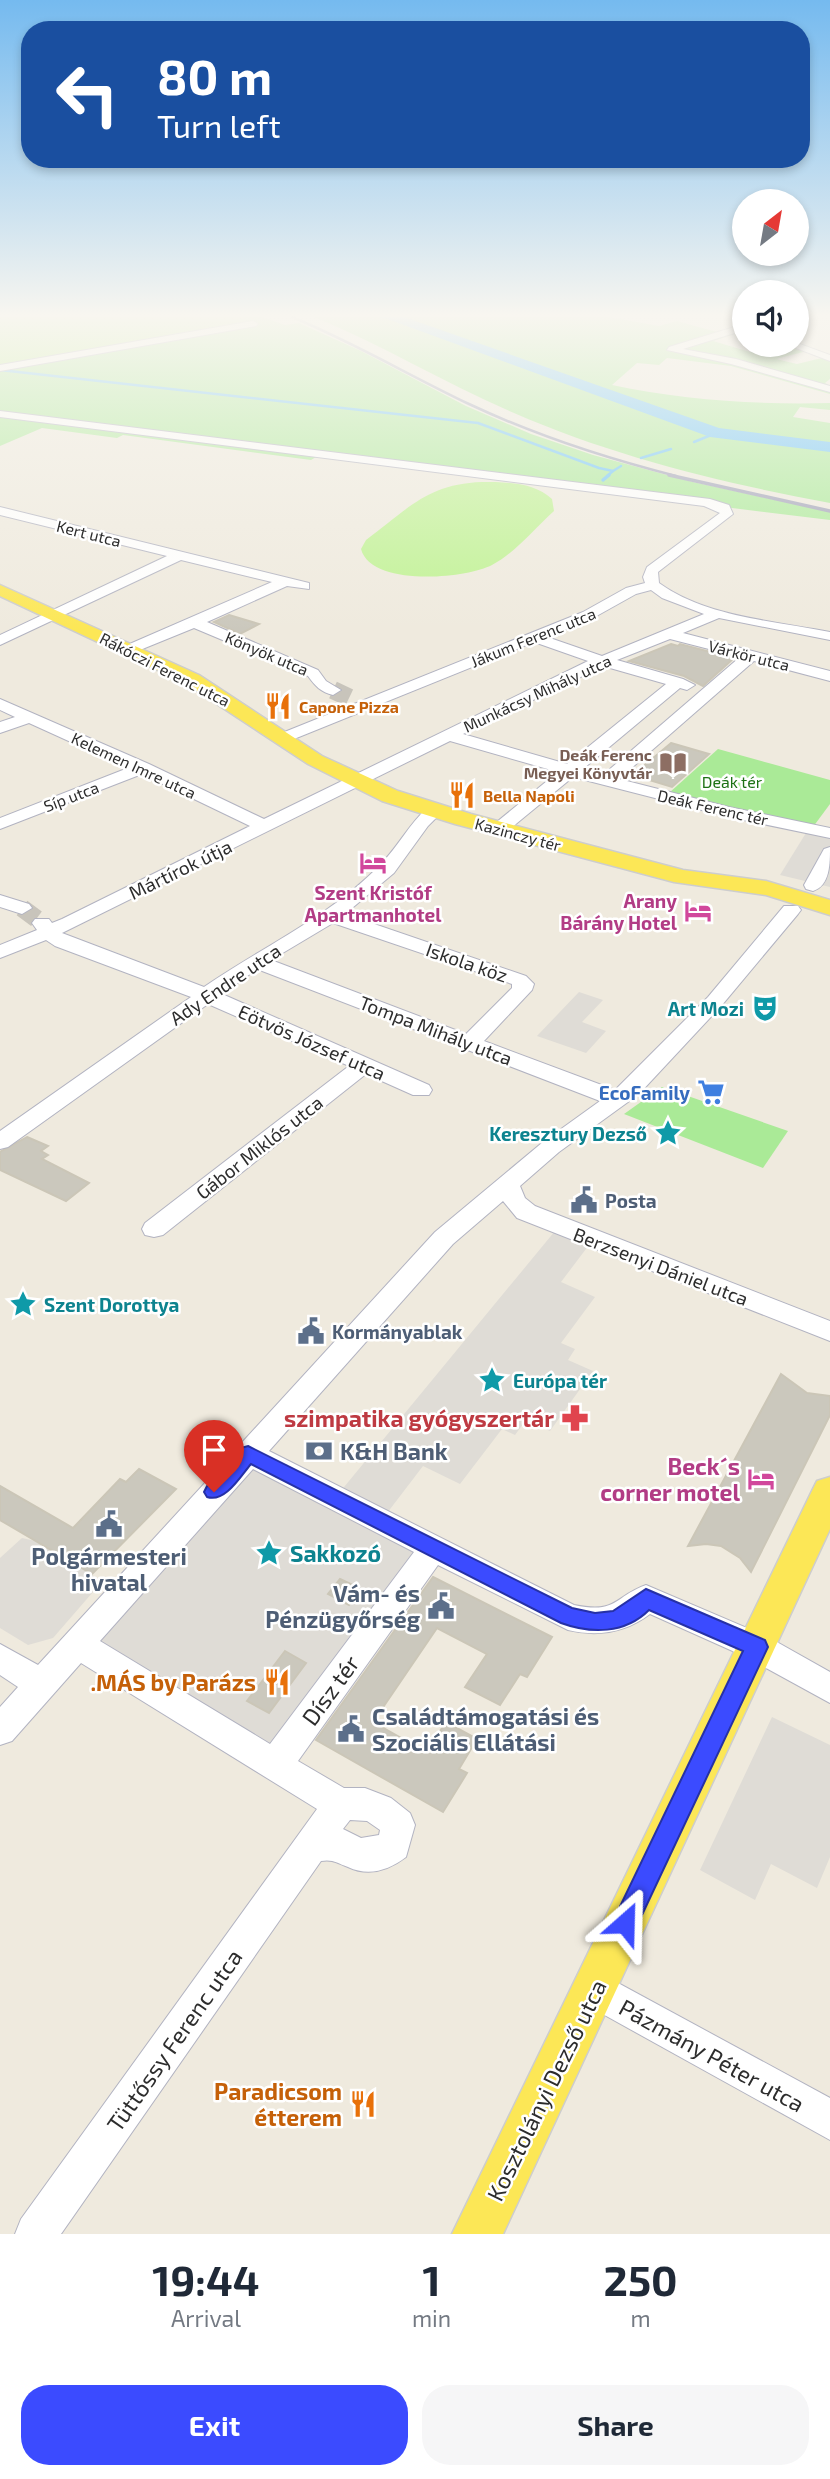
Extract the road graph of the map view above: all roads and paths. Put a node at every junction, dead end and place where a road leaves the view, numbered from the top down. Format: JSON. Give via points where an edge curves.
{"nodes":[{"id":1,"x":58,"y":421,"type":"edge"},
{"id":2,"x":0,"y":511,"type":"edge"},
{"id":3,"x":178,"y":556,"type":"junction"},
{"id":4,"x":284,"y":582,"type":"junction"},
{"id":5,"x":653,"y":585,"type":"junction"},
{"id":6,"x":304,"y":586,"type":"dead end"},
{"id":7,"x":0,"y":590,"type":"edge"},
{"id":8,"x":720,"y":613,"type":"junction"},
{"id":9,"x":55,"y":614,"type":"junction"},
{"id":10,"x":195,"y":623,"type":"junction"},
{"id":11,"x":669,"y":634,"type":"junction"},
{"id":12,"x":830,"y":636,"type":"edge"},
{"id":13,"x":533,"y":638,"type":"junction"},
{"id":14,"x":0,"y":641,"type":"edge"},
{"id":15,"x":130,"y":649,"type":"junction"},
{"id":16,"x":752,"y":655,"type":"junction"},
{"id":17,"x":602,"y":661,"type":"junction"},
{"id":18,"x":830,"y":676,"type":"edge"},
{"id":19,"x":678,"y":682,"type":"junction"},
{"id":20,"x":333,"y":690,"type":"tunnel mouth"},
{"id":21,"x":712,"y":691,"type":"junction"},
{"id":22,"x":0,"y":704,"type":"edge"},
{"id":23,"x":29,"y":717,"type":"junction"},
{"id":24,"x":0,"y":729,"type":"edge"},
{"id":25,"x":449,"y":735,"type":"junction"},
{"id":26,"x":283,"y":738,"type":"junction"},
{"id":27,"x":143,"y":768,"type":"junction"},
{"id":28,"x":570,"y":772,"type":"junction"},
{"id":29,"x":606,"y":781,"type":"junction"},
{"id":30,"x":358,"y":782,"type":"junction"},
{"id":31,"x":434,"y":811,"type":"junction"},
{"id":32,"x":830,"y":812,"type":"edge"},
{"id":33,"x":0,"y":824,"type":"edge"},
{"id":34,"x":266,"y":827,"type":"junction"},
{"id":35,"x":499,"y":830,"type":"junction"},
{"id":36,"x":820,"y":833,"type":"edge"},
{"id":37,"x":830,"y":853,"type":"edge"},
{"id":38,"x":682,"y":877,"type":"junction"},
{"id":39,"x":813,"y":885,"type":"dead end"},
{"id":40,"x":0,"y":901,"type":"edge"},
{"id":41,"x":23,"y":908,"type":"tunnel mouth"},
{"id":42,"x":791,"y":910,"type":"junction"},
{"id":43,"x":830,"y":910,"type":"edge"},
{"id":44,"x":331,"y":916,"type":"junction"},
{"id":45,"x":45,"y":927,"type":"junction"},
{"id":46,"x":0,"y":952,"type":"edge"},
{"id":47,"x":255,"y":961,"type":"junction"},
{"id":48,"x":206,"y":995,"type":"junction"},
{"id":49,"x":469,"y":1043,"type":"junction"},
{"id":50,"x":364,"y":1065,"type":"junction"},
{"id":51,"x":421,"y":1090,"type":"dead end"},
{"id":52,"x":617,"y":1099,"type":"junction"},
{"id":53,"x":0,"y":1142,"type":"edge"},
{"id":54,"x":507,"y":1184,"type":"junction"},
{"id":55,"x":154,"y":1229,"type":"dead end"},
{"id":56,"x":830,"y":1331,"type":"edge"},
{"id":57,"x":248,"y":1454,"type":"junction"},
{"id":58,"x":830,"y":1491,"type":"edge"},
{"id":59,"x":434,"y":1548,"type":"junction"},
{"id":60,"x":77,"y":1644,"type":"junction"},
{"id":61,"x":757,"y":1647,"type":"junction"},
{"id":62,"x":0,"y":1658,"type":"edge"},
{"id":63,"x":41,"y":1684,"type":"junction"},
{"id":64,"x":830,"y":1689,"type":"edge"},
{"id":65,"x":0,"y":1730,"type":"edge"},
{"id":66,"x":275,"y":1765,"type":"junction"},
{"id":67,"x":340,"y":1805,"type":"junction"},
{"id":68,"x":313,"y":1846,"type":"junction"},
{"id":69,"x":594,"y":1989,"type":"junction"},
{"id":70,"x":830,"y":2120,"type":"edge"},
{"id":71,"x":36,"y":2234,"type":"edge"},
{"id":72,"x":477,"y":2234,"type":"edge"}],
"edges":[{"from":1,"to":5,"type":"street","via":[[725,508],[727,514],[652,570]]},
{"from":2,"to":3,"type":"street","name":"Kert utca"},
{"from":3,"to":4,"type":"street","name":"Kert utca"},
{"from":3,"to":9,"type":"street"},
{"from":4,"to":6,"type":"street","name":"Kert utca"},
{"from":4,"to":10,"type":"street","name":"Könyök utca"},
{"from":5,"to":8,"type":"street","via":[[674,599]]},
{"from":5,"to":13,"type":"street","name":"Jákum Ferenc utca"},
{"from":7,"to":9,"type":"main road","name":"Rákóczi Ferenc utca"},
{"from":8,"to":11,"type":"street","name":"Munkácsy Mihály utca"},
{"from":8,"to":12,"type":"street"},
{"from":9,"to":14,"type":"street"},
{"from":9,"to":15,"type":"main road","name":"Rákóczi Ferenc utca"},
{"from":10,"to":15,"type":"street","name":"Könyök utca"},
{"from":10,"to":20,"type":"street","name":"Könyök utca","via":[[310,671]]},
{"from":11,"to":16,"type":"street","name":"Várkör utca"},
{"from":11,"to":17,"type":"street","name":"Munkácsy Mihály utca"},
{"from":13,"to":17,"type":"street"},
{"from":13,"to":26,"type":"street","name":"Jákum Ferenc utca","via":[[360,703]]},
{"from":15,"to":26,"type":"main road","name":"Rákóczi Ferenc utca","via":[[202,685]]},
{"from":16,"to":18,"type":"street","name":"Várkör utca"},
{"from":16,"to":21,"type":"street"},
{"from":17,"to":19,"type":"street"},
{"from":17,"to":25,"type":"street","name":"Munkácsy Mihály utca"},
{"from":19,"to":21,"type":"street"},
{"from":19,"to":28,"type":"street"},
{"from":21,"to":29,"type":"street"},
{"from":22,"to":23,"type":"street","name":"Kelemen Imre utca"},
{"from":23,"to":24,"type":"street"},
{"from":23,"to":27,"type":"street","name":"Kelemen Imre utca"},
{"from":25,"to":28,"type":"street","name":"Deák Ferenc tér"},
{"from":25,"to":30,"type":"street","name":"Munkácsy Mihály utca"},
{"from":26,"to":30,"type":"main road","name":"Rákóczi Ferenc utca"},
{"from":27,"to":33,"type":"street","name":"Síp utca"},
{"from":27,"to":34,"type":"street","name":"Kelemen Imre utca"},
{"from":28,"to":29,"type":"street","name":"Deák Ferenc tér"},
{"from":28,"to":35,"type":"street"},
{"from":29,"to":36,"type":"street","name":"Deák Ferenc tér"},
{"from":30,"to":31,"type":"main road","name":"Kazinczy tér"},
{"from":30,"to":34,"type":"street","name":"Mártírok útja"},
{"from":31,"to":35,"type":"main road","name":"Kazinczy tér"},
{"from":31,"to":44,"type":"street","name":"Ady Endre utca","via":[[387,869]]},
{"from":32,"to":36,"type":"street"},
{"from":34,"to":45,"type":"street","name":"Mártírok útja"},
{"from":35,"to":38,"type":"main road","name":"Kazinczy tér"},
{"from":37,"to":39,"type":"street"},
{"from":38,"to":42,"type":"main road","name":"Kazinczy tér","via":[[688,883]]},
{"from":38,"to":43,"type":"main road","name":"Kazinczy tér","via":[[766,888]]},
{"from":40,"to":41,"type":"street"},
{"from":42,"to":43,"type":"main road","name":"Kazinczy tér"},
{"from":42,"to":52,"type":"street","via":[[715,1001]]},
{"from":44,"to":47,"type":"street","name":"Ady Endre utca"},
{"from":44,"to":49,"type":"street","name":"Iskola köz","via":[[524,984]]},
{"from":45,"to":46,"type":"street","name":"Mártírok útja"},
{"from":45,"to":48,"type":"street","name":"Eötvös József utca","via":[[62,942]]},
{"from":47,"to":48,"type":"street","name":"Ady Endre utca"},
{"from":47,"to":49,"type":"street","name":"Tompa Mihály utca"},
{"from":48,"to":50,"type":"street","name":"Eötvös József utca"},
{"from":48,"to":53,"type":"street","name":"Ady Endre utca"},
{"from":49,"to":52,"type":"street","name":"Tompa Mihály utca"},
{"from":50,"to":51,"type":"street","name":"Eötvös József utca"},
{"from":50,"to":55,"type":"street","name":"Gábor Miklós utca"},
{"from":52,"to":54,"type":"street"},
{"from":54,"to":56,"type":"street","name":"Berzsenyi Dániel utca","via":[[526,1212]]},
{"from":54,"to":57,"type":"street","via":[[444,1238]]},
{"from":57,"to":59,"type":"street"},
{"from":57,"to":60,"type":"street"},
{"from":58,"to":61,"type":"main road","name":"Kosztolányi Dezső utca"},
{"from":59,"to":61,"type":"street","via":[[568,1617],[595,1622],[616,1619],[646,1598]]},
{"from":59,"to":66,"type":"street","name":"Dísz tér"},
{"from":60,"to":63,"type":"street"},
{"from":60,"to":66,"type":"street"},
{"from":61,"to":64,"type":"street"},
{"from":61,"to":69,"type":"main road","name":"Kosztolányi Dezső utca"},
{"from":62,"to":63,"type":"street"},
{"from":63,"to":65,"type":"street"},
{"from":66,"to":67,"type":"street"},
{"from":67,"to":68,"type":"street","name":"Tüttőssy Ferenc utca"},
{"from":67,"to":68,"type":"street","via":[[360,1802],[383,1809],[398,1825],[394,1845],[382,1854],[359,1856],[333,1842]]},
{"from":68,"to":71,"type":"street","name":"Tüttőssy Ferenc utca"},
{"from":69,"to":70,"type":"street","name":"Pázmány Péter utca"},
{"from":69,"to":72,"type":"main road","name":"Kosztolányi Dezső utca"}]}
